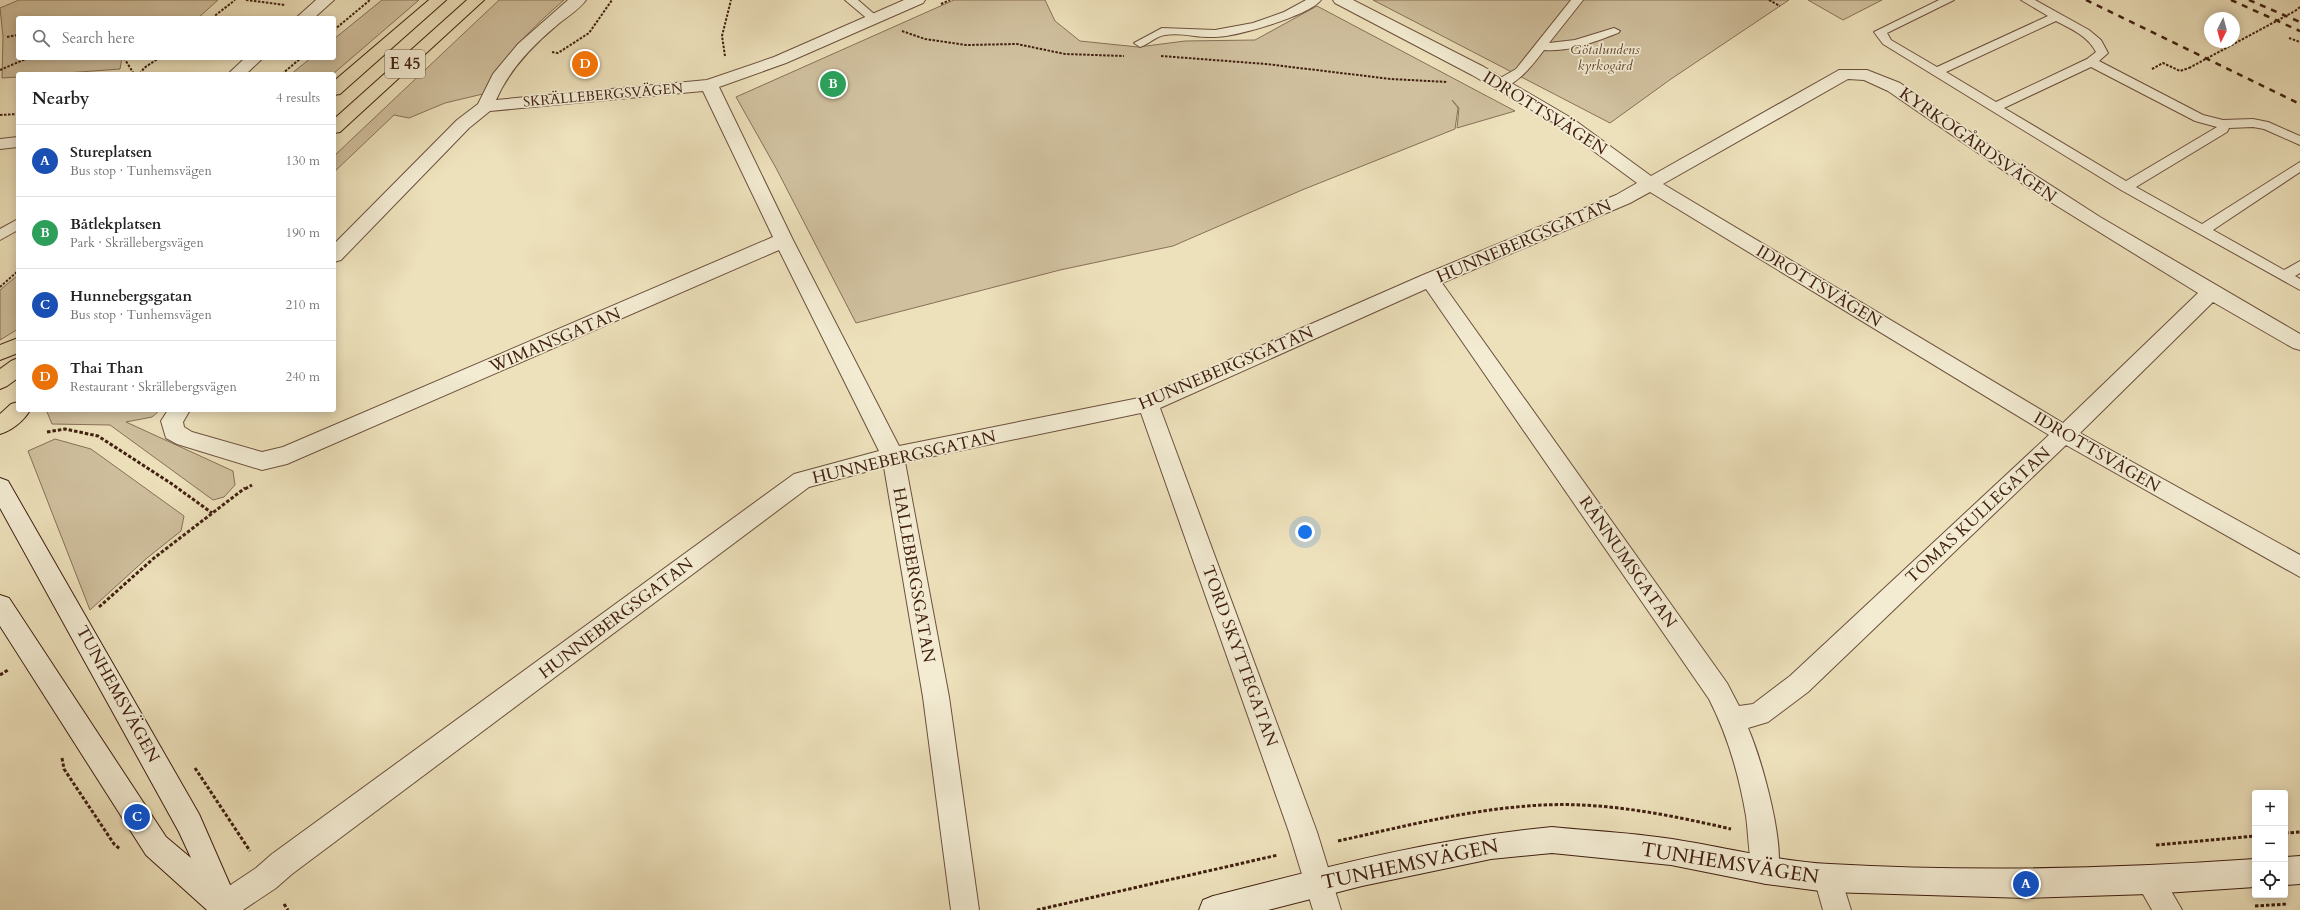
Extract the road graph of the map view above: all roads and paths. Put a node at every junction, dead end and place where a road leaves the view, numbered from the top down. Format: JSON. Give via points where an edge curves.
{"nodes":[{"id":1,"x":236,"y":0,"type":"edge"},
{"id":2,"x":246,"y":0,"type":"edge"},
{"id":3,"x":250,"y":0,"type":"edge"},
{"id":4,"x":370,"y":0,"type":"edge"},
{"id":5,"x":438,"y":0,"type":"edge"},
{"id":6,"x":476,"y":0,"type":"edge"},
{"id":7,"x":578,"y":0,"type":"edge"},
{"id":8,"x":731,"y":0,"type":"edge"},
{"id":9,"x":851,"y":0,"type":"edge"},
{"id":10,"x":917,"y":0,"type":"edge"},
{"id":11,"x":1315,"y":0,"type":"edge"},
{"id":12,"x":1341,"y":0,"type":"edge"},
{"id":13,"x":1577,"y":0,"type":"edge"},
{"id":14,"x":1769,"y":0,"type":"edge"},
{"id":15,"x":1948,"y":0,"type":"edge"},
{"id":16,"x":2027,"y":0,"type":"edge"},
{"id":17,"x":1780,"y":6,"type":"dead end"},
{"id":18,"x":2300,"y":7,"type":"edge"},
{"id":19,"x":315,"y":9,"type":"edge"},
{"id":20,"x":215,"y":16,"type":"edge"},
{"id":21,"x":2057,"y":16,"type":"junction"},
{"id":22,"x":874,"y":19,"type":"junction"},
{"id":23,"x":336,"y":28,"type":"edge"},
{"id":24,"x":899,"y":30,"type":"dead end"},
{"id":25,"x":1614,"y":31,"type":"dead end"},
{"id":26,"x":16,"y":35,"type":"edge"},
{"id":27,"x":7,"y":37,"type":"dead end"},
{"id":28,"x":2290,"y":38,"type":"dead end"},
{"id":29,"x":2300,"y":42,"type":"edge"},
{"id":30,"x":1140,"y":43,"type":"dead end"},
{"id":31,"x":1541,"y":46,"type":"junction"},
{"id":32,"x":1131,"y":56,"type":"dead end"},
{"id":33,"x":1154,"y":56,"type":"dead end"},
{"id":34,"x":23,"y":60,"type":"edge"},
{"id":35,"x":125,"y":60,"type":"edge"},
{"id":36,"x":156,"y":60,"type":"edge"},
{"id":37,"x":253,"y":60,"type":"edge"},
{"id":38,"x":299,"y":60,"type":"edge"},
{"id":39,"x":2091,"y":62,"type":"junction"},
{"id":40,"x":2189,"y":68,"type":"dead end"},
{"id":41,"x":0,"y":70,"type":"edge"},
{"id":42,"x":1478,"y":71,"type":"junction"},
{"id":43,"x":133,"y":72,"type":"edge"},
{"id":44,"x":141,"y":72,"type":"edge"},
{"id":45,"x":238,"y":72,"type":"edge"},
{"id":46,"x":284,"y":72,"type":"edge"},
{"id":47,"x":1937,"y":72,"type":"junction"},
{"id":48,"x":738,"y":75,"type":"junction"},
{"id":49,"x":1500,"y":84,"type":"junction"},
{"id":50,"x":709,"y":85,"type":"junction"},
{"id":51,"x":336,"y":88,"type":"edge"},
{"id":52,"x":485,"y":106,"type":"junction"},
{"id":53,"x":1996,"y":107,"type":"junction"},
{"id":54,"x":16,"y":114,"type":"edge"},
{"id":55,"x":0,"y":115,"type":"edge"},
{"id":56,"x":2223,"y":124,"type":"junction"},
{"id":57,"x":336,"y":126,"type":"edge"},
{"id":58,"x":2300,"y":141,"type":"edge"},
{"id":59,"x":16,"y":142,"type":"edge"},
{"id":60,"x":0,"y":144,"type":"edge"},
{"id":61,"x":2300,"y":166,"type":"edge"},
{"id":62,"x":1650,"y":184,"type":"junction"},
{"id":63,"x":2126,"y":187,"type":"junction"},
{"id":64,"x":16,"y":225,"type":"edge"},
{"id":65,"x":2203,"y":230,"type":"junction"},
{"id":66,"x":0,"y":235,"type":"edge"},
{"id":67,"x":784,"y":240,"type":"junction"},
{"id":68,"x":336,"y":254,"type":"edge"},
{"id":69,"x":2300,"y":266,"type":"edge"},
{"id":70,"x":16,"y":273,"type":"edge"},
{"id":71,"x":2285,"y":276,"type":"junction"},
{"id":72,"x":1430,"y":280,"type":"junction"},
{"id":73,"x":2300,"y":285,"type":"edge"},
{"id":74,"x":0,"y":287,"type":"edge"},
{"id":75,"x":2210,"y":292,"type":"junction"},
{"id":76,"x":2300,"y":343,"type":"edge"},
{"id":77,"x":16,"y":346,"type":"edge"},
{"id":78,"x":0,"y":353,"type":"edge"},
{"id":79,"x":16,"y":368,"type":"edge"},
{"id":80,"x":0,"y":381,"type":"edge"},
{"id":81,"x":1148,"y":404,"type":"junction"},
{"id":82,"x":17,"y":412,"type":"edge"},
{"id":83,"x":176,"y":415,"type":"edge"},
{"id":84,"x":0,"y":426,"type":"edge"},
{"id":85,"x":47,"y":432,"type":"dead end"},
{"id":86,"x":2064,"y":434,"type":"junction"},
{"id":87,"x":893,"y":456,"type":"junction"},
{"id":88,"x":262,"y":461,"type":"junction"},
{"id":89,"x":257,"y":482,"type":"dead end"},
{"id":90,"x":0,"y":487,"type":"edge"},
{"id":91,"x":245,"y":489,"type":"junction"},
{"id":92,"x":212,"y":513,"type":"junction"},
{"id":93,"x":2300,"y":567,"type":"edge"},
{"id":94,"x":0,"y":605,"type":"edge"},
{"id":95,"x":96,"y":611,"type":"dead end"},
{"id":96,"x":10,"y":668,"type":"dead end"},
{"id":97,"x":0,"y":675,"type":"edge"},
{"id":98,"x":1734,"y":719,"type":"junction"},
{"id":99,"x":2300,"y":832,"type":"edge"},
{"id":100,"x":2288,"y":833,"type":"edge"},
{"id":101,"x":257,"y":847,"type":"dead end"},
{"id":102,"x":251,"y":851,"type":"dead end"},
{"id":103,"x":1766,"y":870,"type":"junction"},
{"id":104,"x":2300,"y":870,"type":"edge"},
{"id":105,"x":2288,"y":871,"type":"edge"},
{"id":106,"x":2252,"y":873,"type":"edge"},
{"id":107,"x":1828,"y":878,"type":"junction"},
{"id":108,"x":2149,"y":880,"type":"junction"},
{"id":109,"x":1319,"y":882,"type":"junction"},
{"id":110,"x":225,"y":908,"type":"edge"},
{"id":111,"x":965,"y":910,"type":"edge"},
{"id":112,"x":1213,"y":910,"type":"edge"},
{"id":113,"x":1327,"y":910,"type":"edge"},
{"id":114,"x":1837,"y":910,"type":"edge"},
{"id":115,"x":2168,"y":910,"type":"edge"}],
"edges":[{"from":1,"to":20,"type":"path"},
{"from":2,"to":3,"type":"path"},
{"from":3,"to":19,"type":"path"},
{"from":4,"to":23,"type":"path"},
{"from":5,"to":51,"type":"highway","number":"E 45"},
{"from":6,"to":57,"type":"highway","number":"E 45"},
{"from":7,"to":52,"type":"street","via":[[520,49],[498,77]]},
{"from":8,"to":48,"type":"path","via":[[722,51]]},
{"from":9,"to":22,"type":"lane"},
{"from":10,"to":22,"type":"street","name":"SKRÄLLEBERGSVÄGEN"},
{"from":11,"to":30,"type":"lane","via":[[1256,26],[1215,34],[1162,31]]},
{"from":12,"to":42,"type":"street","name":"IDROTTSVÄGEN"},
{"from":13,"to":31,"type":"lane"},
{"from":14,"to":17,"type":"path"},
{"from":15,"to":47,"type":"lane","via":[[1880,32],[1887,42]]},
{"from":16,"to":21,"type":"lane"},
{"from":18,"to":40,"type":"path","bridge":true},
{"from":21,"to":39,"type":"lane","via":[[2097,42],[2102,53]]},
{"from":21,"to":47,"type":"lane"},
{"from":22,"to":48,"type":"street","name":"SKRÄLLEBERGSVÄGEN","via":[[780,60]]},
{"from":24,"to":32,"type":"path","via":[[925,39],[966,45],[1018,44],[1064,54]]},
{"from":25,"to":31,"type":"lane","via":[[1574,46]]},
{"from":26,"to":27,"type":"path"},
{"from":28,"to":29,"type":"path"},
{"from":31,"to":49,"type":"lane","via":[[1520,72]]},
{"from":33,"to":42,"type":"path","via":[[1266,64],[1391,79],[1455,83],[1470,79]]},
{"from":34,"to":41,"type":"path"},
{"from":35,"to":43,"type":"path"},
{"from":36,"to":44,"type":"path"},
{"from":37,"to":45,"type":"street"},
{"from":38,"to":46,"type":"path"},
{"from":39,"to":53,"type":"lane"},
{"from":39,"to":56,"type":"lane","via":[[2199,118]]},
{"from":42,"to":49,"type":"street","name":"IDROTTSVÄGEN"},
{"from":47,"to":53,"type":"lane"},
{"from":48,"to":50,"type":"street","name":"SKRÄLLEBERGSVÄGEN"},
{"from":49,"to":62,"type":"street","name":"IDROTTSVÄGEN","via":[[1567,123]]},
{"from":50,"to":52,"type":"street","name":"SKRÄLLEBERGSVÄGEN"},
{"from":50,"to":67,"type":"street"},
{"from":52,"to":68,"type":"street","via":[[463,124]]},
{"from":53,"to":63,"type":"lane"},
{"from":54,"to":55,"type":"path"},
{"from":56,"to":58,"type":"lane","via":[[2253,123],[2268,126]]},
{"from":56,"to":63,"type":"lane","via":[[2223,130]]},
{"from":59,"to":60,"type":"street"},
{"from":61,"to":65,"type":"lane"},
{"from":62,"to":72,"type":"street","name":"HUNNEBERGSGATAN","via":[[1623,199]]},
{"from":62,"to":75,"type":"street","name":"KYRKOGÅRDSVÄGEN","via":[[1846,74],[1867,75],[1894,87],[2064,205]]},
{"from":62,"to":86,"type":"street","name":"IDROTTSVÄGEN"},
{"from":63,"to":65,"type":"lane"},
{"from":64,"to":66,"type":"lane"},
{"from":65,"to":71,"type":"lane"},
{"from":67,"to":87,"type":"street","name":"HALLEBERGSGATAN"},
{"from":67,"to":88,"type":"street","name":"WIMANSGATAN","via":[[287,455]]},
{"from":69,"to":71,"type":"lane"},
{"from":70,"to":74,"type":"path"},
{"from":71,"to":73,"type":"lane"},
{"from":72,"to":81,"type":"street","name":"HUNNEBERGSGATAN"},
{"from":72,"to":98,"type":"street","name":"RÅNNUMSGATAN","via":[[1718,691]]},
{"from":75,"to":76,"type":"street","name":"KYRKOGÅRDSVÄGEN"},
{"from":75,"to":86,"type":"street","name":"TOMAS KULLEGATAN"},
{"from":77,"to":78,"type":"highway"},
{"from":79,"to":80,"type":"highway"},
{"from":81,"to":87,"type":"street","name":"HUNNEBERGSGATAN"},
{"from":81,"to":109,"type":"street","name":"TORD SKYTTEGATAN"},
{"from":82,"to":84,"type":"highway"},
{"from":83,"to":88,"type":"street","name":"WIMANSGATAN","via":[[174,432],[185,438],[224,452]]},
{"from":85,"to":92,"type":"path","via":[[65,429],[98,436]]},
{"from":86,"to":93,"type":"street","name":"IDROTTSVÄGEN"},
{"from":86,"to":98,"type":"street","name":"TOMAS KULLEGATAN","via":[[1799,684],[1759,714]]},
{"from":87,"to":110,"type":"street","name":"HUNNEBERGSGATAN","via":[[802,480]]},
{"from":87,"to":111,"type":"street","name":"HALLEBERGSGATAN","via":[[936,697]]},
{"from":88,"to":91,"type":"path"},
{"from":89,"to":91,"type":"path"},
{"from":90,"to":110,"type":"street","name":"TUNHEMSVÄGEN","via":[[189,823]]},
{"from":91,"to":92,"type":"path"},
{"from":92,"to":95,"type":"path","via":[[154,558]]},
{"from":94,"to":110,"type":"street","via":[[156,846]]},
{"from":96,"to":97,"type":"path"},
{"from":98,"to":103,"type":"street","name":"RÅNNUMSGATAN","via":[[1746,753],[1762,822]]},
{"from":99,"to":100,"type":"path"},
{"from":101,"to":102,"type":"path"},
{"from":103,"to":107,"type":"street","name":"TUNHEMSVÄGEN"},
{"from":103,"to":109,"type":"street","name":"TUNHEMSVÄGEN","via":[[1671,852],[1552,840],[1491,846]]},
{"from":104,"to":105,"type":"street"},
{"from":106,"to":108,"type":"street","name":"TUNHEMSVÄGEN"},
{"from":107,"to":108,"type":"street","name":"TUNHEMSVÄGEN","via":[[2026,884]]},
{"from":107,"to":114,"type":"street"},
{"from":108,"to":115,"type":"street"},
{"from":109,"to":112,"type":"street","name":"TUNHEMSVÄGEN"},
{"from":109,"to":113,"type":"street","name":"TORD SKYTTEGATAN"}]}
